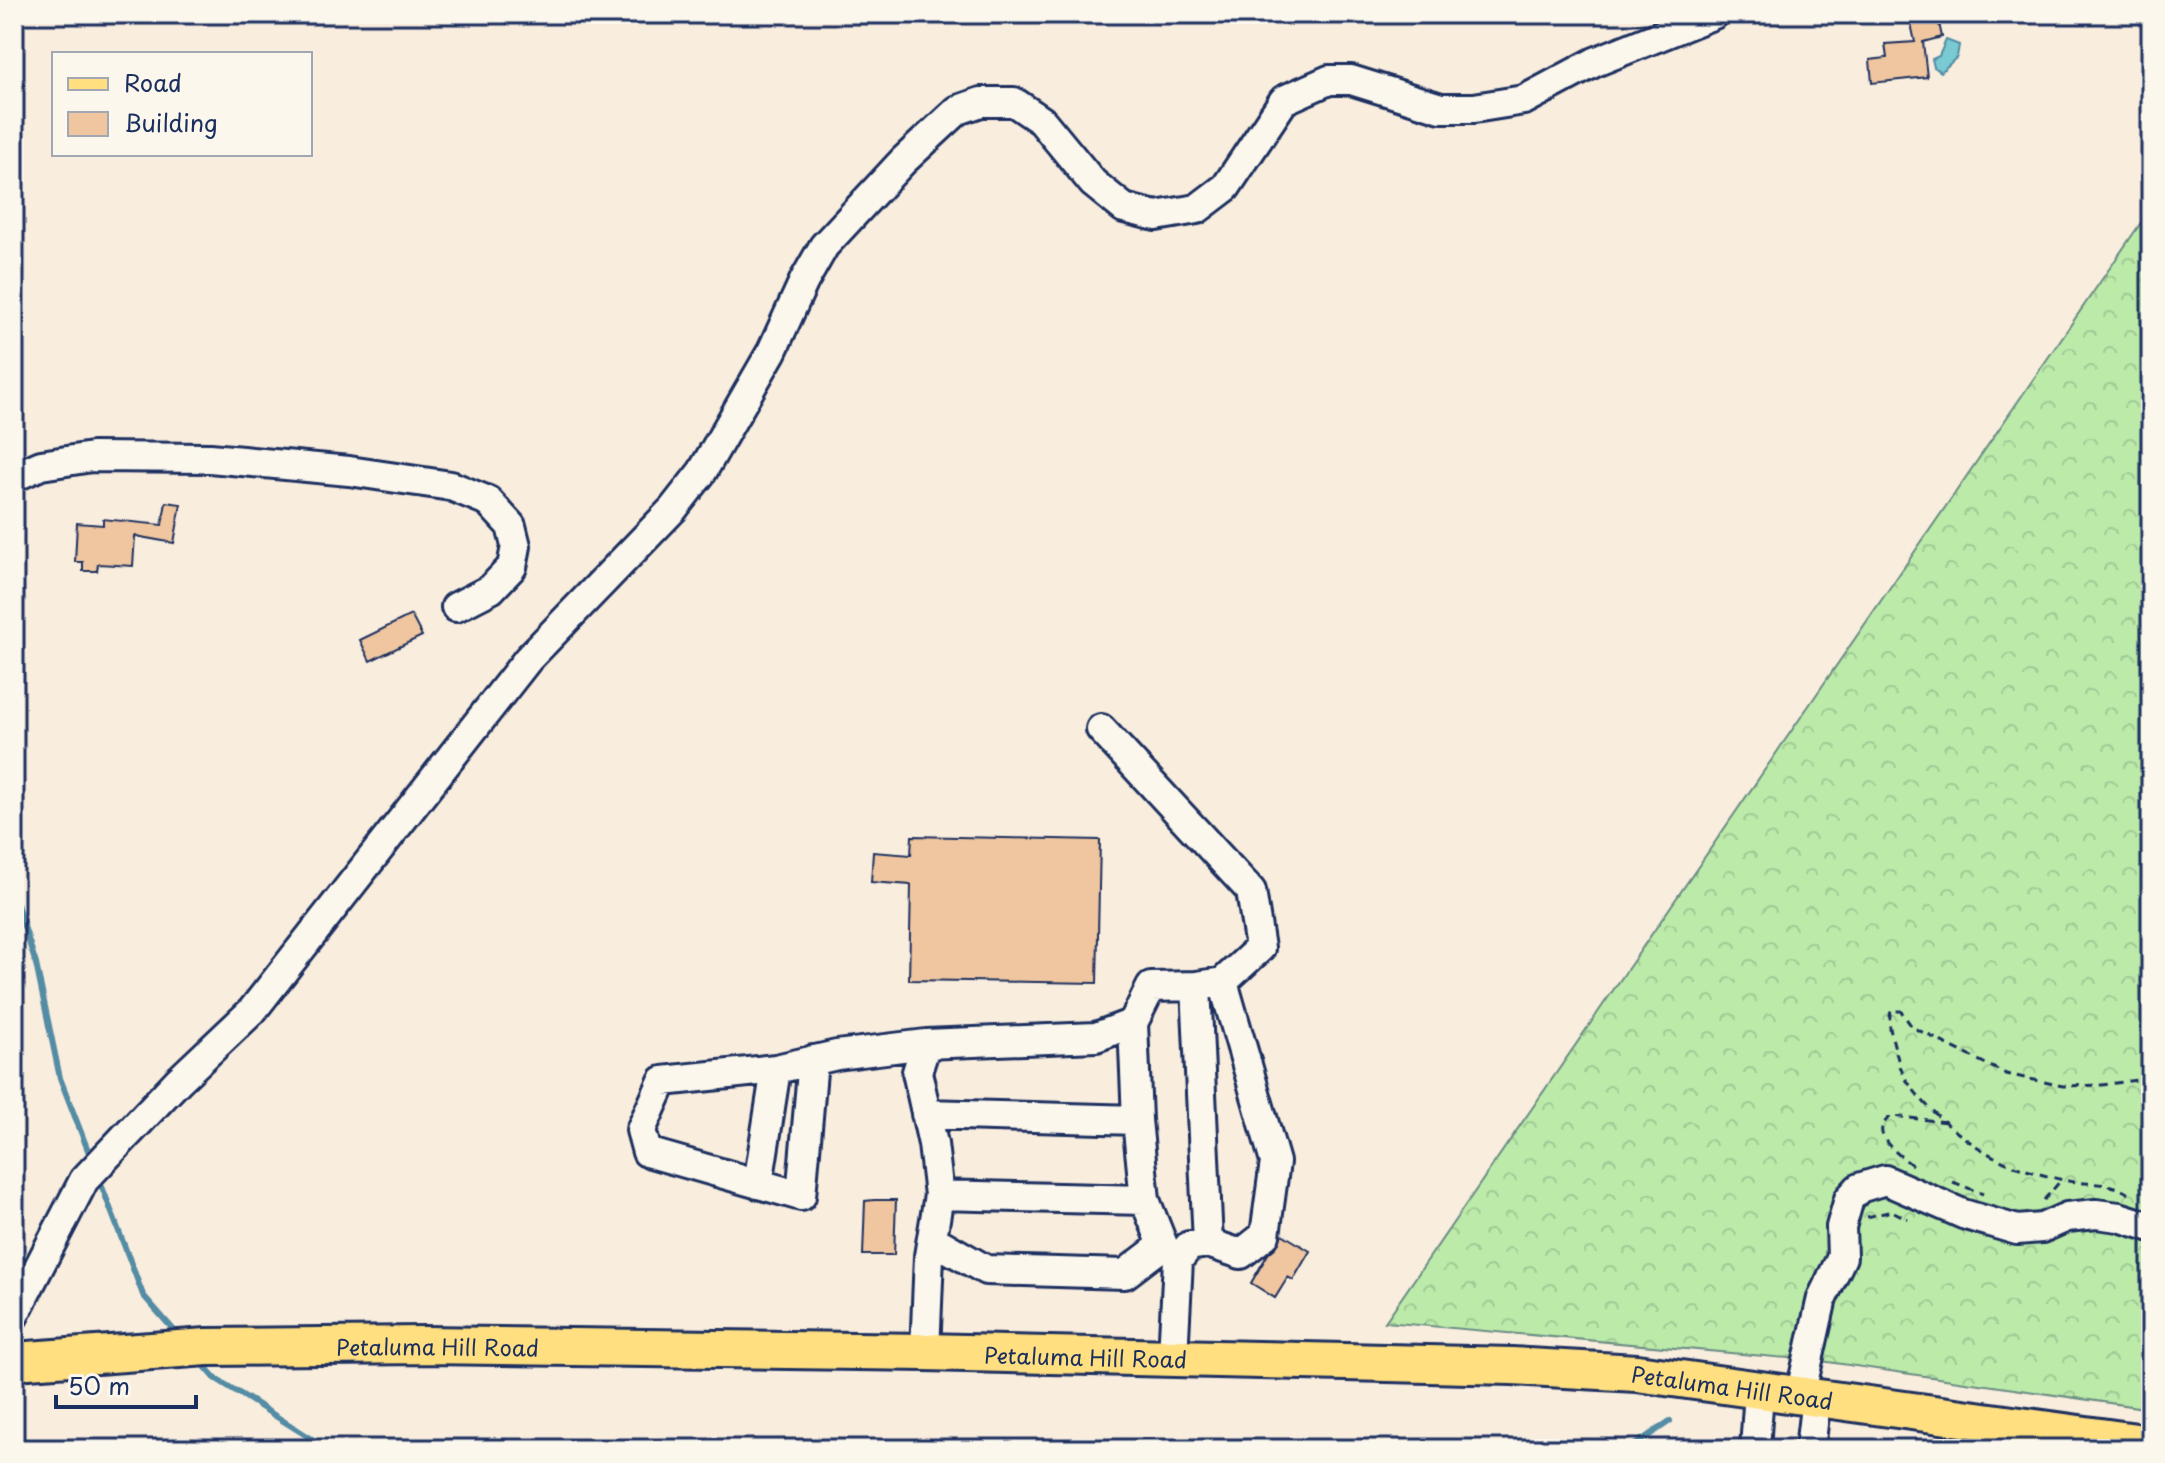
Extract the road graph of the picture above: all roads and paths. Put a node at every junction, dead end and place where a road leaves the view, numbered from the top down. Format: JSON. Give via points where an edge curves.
{"nodes":[{"id":1,"x":1714,"y":14,"type":"edge"},
{"id":2,"x":14,"y":477,"type":"edge"},
{"id":3,"x":456,"y":607,"type":"dead end"},
{"id":4,"x":1101,"y":729,"type":"dead end"},
{"id":5,"x":1209,"y":984,"type":"junction"},
{"id":6,"x":1133,"y":1023,"type":"junction"},
{"id":7,"x":926,"y":1044,"type":"junction"},
{"id":8,"x":813,"y":1060,"type":"junction"},
{"id":9,"x":776,"y":1069,"type":"junction"},
{"id":10,"x":2151,"y":1078,"type":"edge"},
{"id":11,"x":926,"y":1114,"type":"junction"},
{"id":12,"x":1137,"y":1120,"type":"junction"},
{"id":13,"x":1946,"y":1122,"type":"junction"},
{"id":14,"x":1912,"y":1165,"type":"dead end"},
{"id":15,"x":2062,"y":1179,"type":"junction"},
{"id":16,"x":1950,"y":1181,"type":"dead end"},
{"id":17,"x":758,"y":1184,"type":"junction"},
{"id":18,"x":939,"y":1195,"type":"junction"},
{"id":19,"x":2130,"y":1195,"type":"dead end"},
{"id":20,"x":1990,"y":1196,"type":"dead end"},
{"id":21,"x":1145,"y":1200,"type":"junction"},
{"id":22,"x":2038,"y":1205,"type":"dead end"},
{"id":23,"x":1858,"y":1218,"type":"dead end"},
{"id":24,"x":1908,"y":1219,"type":"dead end"},
{"id":25,"x":2151,"y":1227,"type":"edge"},
{"id":26,"x":932,"y":1239,"type":"junction"},
{"id":27,"x":1208,"y":1243,"type":"junction"},
{"id":28,"x":1170,"y":1252,"type":"junction"},
{"id":29,"x":14,"y":1315,"type":"edge"},
{"id":30,"x":925,"y":1352,"type":"junction"},
{"id":31,"x":1173,"y":1357,"type":"junction"},
{"id":32,"x":14,"y":1361,"type":"edge"},
{"id":33,"x":1759,"y":1391,"type":"junction"},
{"id":34,"x":1808,"y":1397,"type":"junction"},
{"id":35,"x":2151,"y":1444,"type":"edge"},
{"id":36,"x":1755,"y":1449,"type":"edge"},
{"id":37,"x":1810,"y":1449,"type":"edge"}],
"edges":[{"from":1,"to":29,"type":"lane","via":[[1595,62],[1524,100],[1441,108],[1351,80],[1329,80],[1284,100],[1226,187],[1197,209],[1156,216],[1124,208],[1093,183],[1042,121],[1014,102],[981,102],[958,110],[824,246],[702,472],[673,509],[528,659],[252,1011],[84,1180]]},
{"from":2,"to":3,"type":"lane","via":[[41,465],[92,457],[210,458],[451,486],[488,501],[511,526],[516,546],[512,567],[491,589]]},
{"from":4,"to":5,"type":"lane","via":[[1251,891],[1260,948]]},
{"from":5,"to":6,"type":"lane","via":[[1151,987]]},
{"from":5,"to":27,"type":"lane"},
{"from":5,"to":27,"type":"lane","via":[[1275,1162],[1265,1235],[1241,1254]]},
{"from":6,"to":7,"type":"lane","via":[[1096,1037]]},
{"from":6,"to":12,"type":"lane"},
{"from":7,"to":8,"type":"lane"},
{"from":7,"to":11,"type":"lane","via":[[917,1072]]},
{"from":8,"to":9,"type":"lane"},
{"from":8,"to":17,"type":"lane","via":[[801,1196]]},
{"from":9,"to":17,"type":"lane"},
{"from":9,"to":17,"type":"lane","via":[[663,1081],[641,1130],[647,1152]]},
{"from":10,"to":13,"type":"path","via":[[2063,1086],[2006,1074],[1912,1027],[1901,1011],[1891,1011],[1888,1022],[1903,1073]]},
{"from":11,"to":12,"type":"lane"},
{"from":11,"to":18,"type":"lane"},
{"from":12,"to":21,"type":"lane"},
{"from":13,"to":14,"type":"path","via":[[1892,1116],[1885,1120],[1881,1130],[1886,1144]]},
{"from":13,"to":15,"type":"path","via":[[1982,1150],[2019,1168]]},
{"from":15,"to":19,"type":"path","via":[[2118,1187]]},
{"from":15,"to":22,"type":"path"},
{"from":16,"to":20,"type":"path"},
{"from":18,"to":21,"type":"lane"},
{"from":18,"to":26,"type":"lane"},
{"from":21,"to":28,"type":"lane"},
{"from":23,"to":24,"type":"path","via":[[1892,1211]]},
{"from":25,"to":34,"type":"lane","via":[[2096,1214],[2017,1230],[1963,1214],[1885,1180],[1859,1188],[1849,1199],[1841,1227],[1842,1257],[1822,1298]]},
{"from":26,"to":28,"type":"lane","via":[[986,1270],[1125,1274]]},
{"from":26,"to":30,"type":"lane"},
{"from":27,"to":28,"type":"lane"},
{"from":28,"to":31,"type":"lane"},
{"from":30,"to":31,"type":"main road","name":"Petaluma Hill Road"},
{"from":30,"to":32,"type":"main road","name":"Petaluma Hill Road","via":[[425,1345],[190,1349]]},
{"from":31,"to":33,"type":"main road","name":"Petaluma Hill Road","via":[[1637,1373]]},
{"from":33,"to":34,"type":"main road","name":"Petaluma Hill Road"},
{"from":33,"to":36,"type":"lane"},
{"from":34,"to":35,"type":"main road","name":"Petaluma Hill Road"},
{"from":34,"to":37,"type":"lane"}]}
